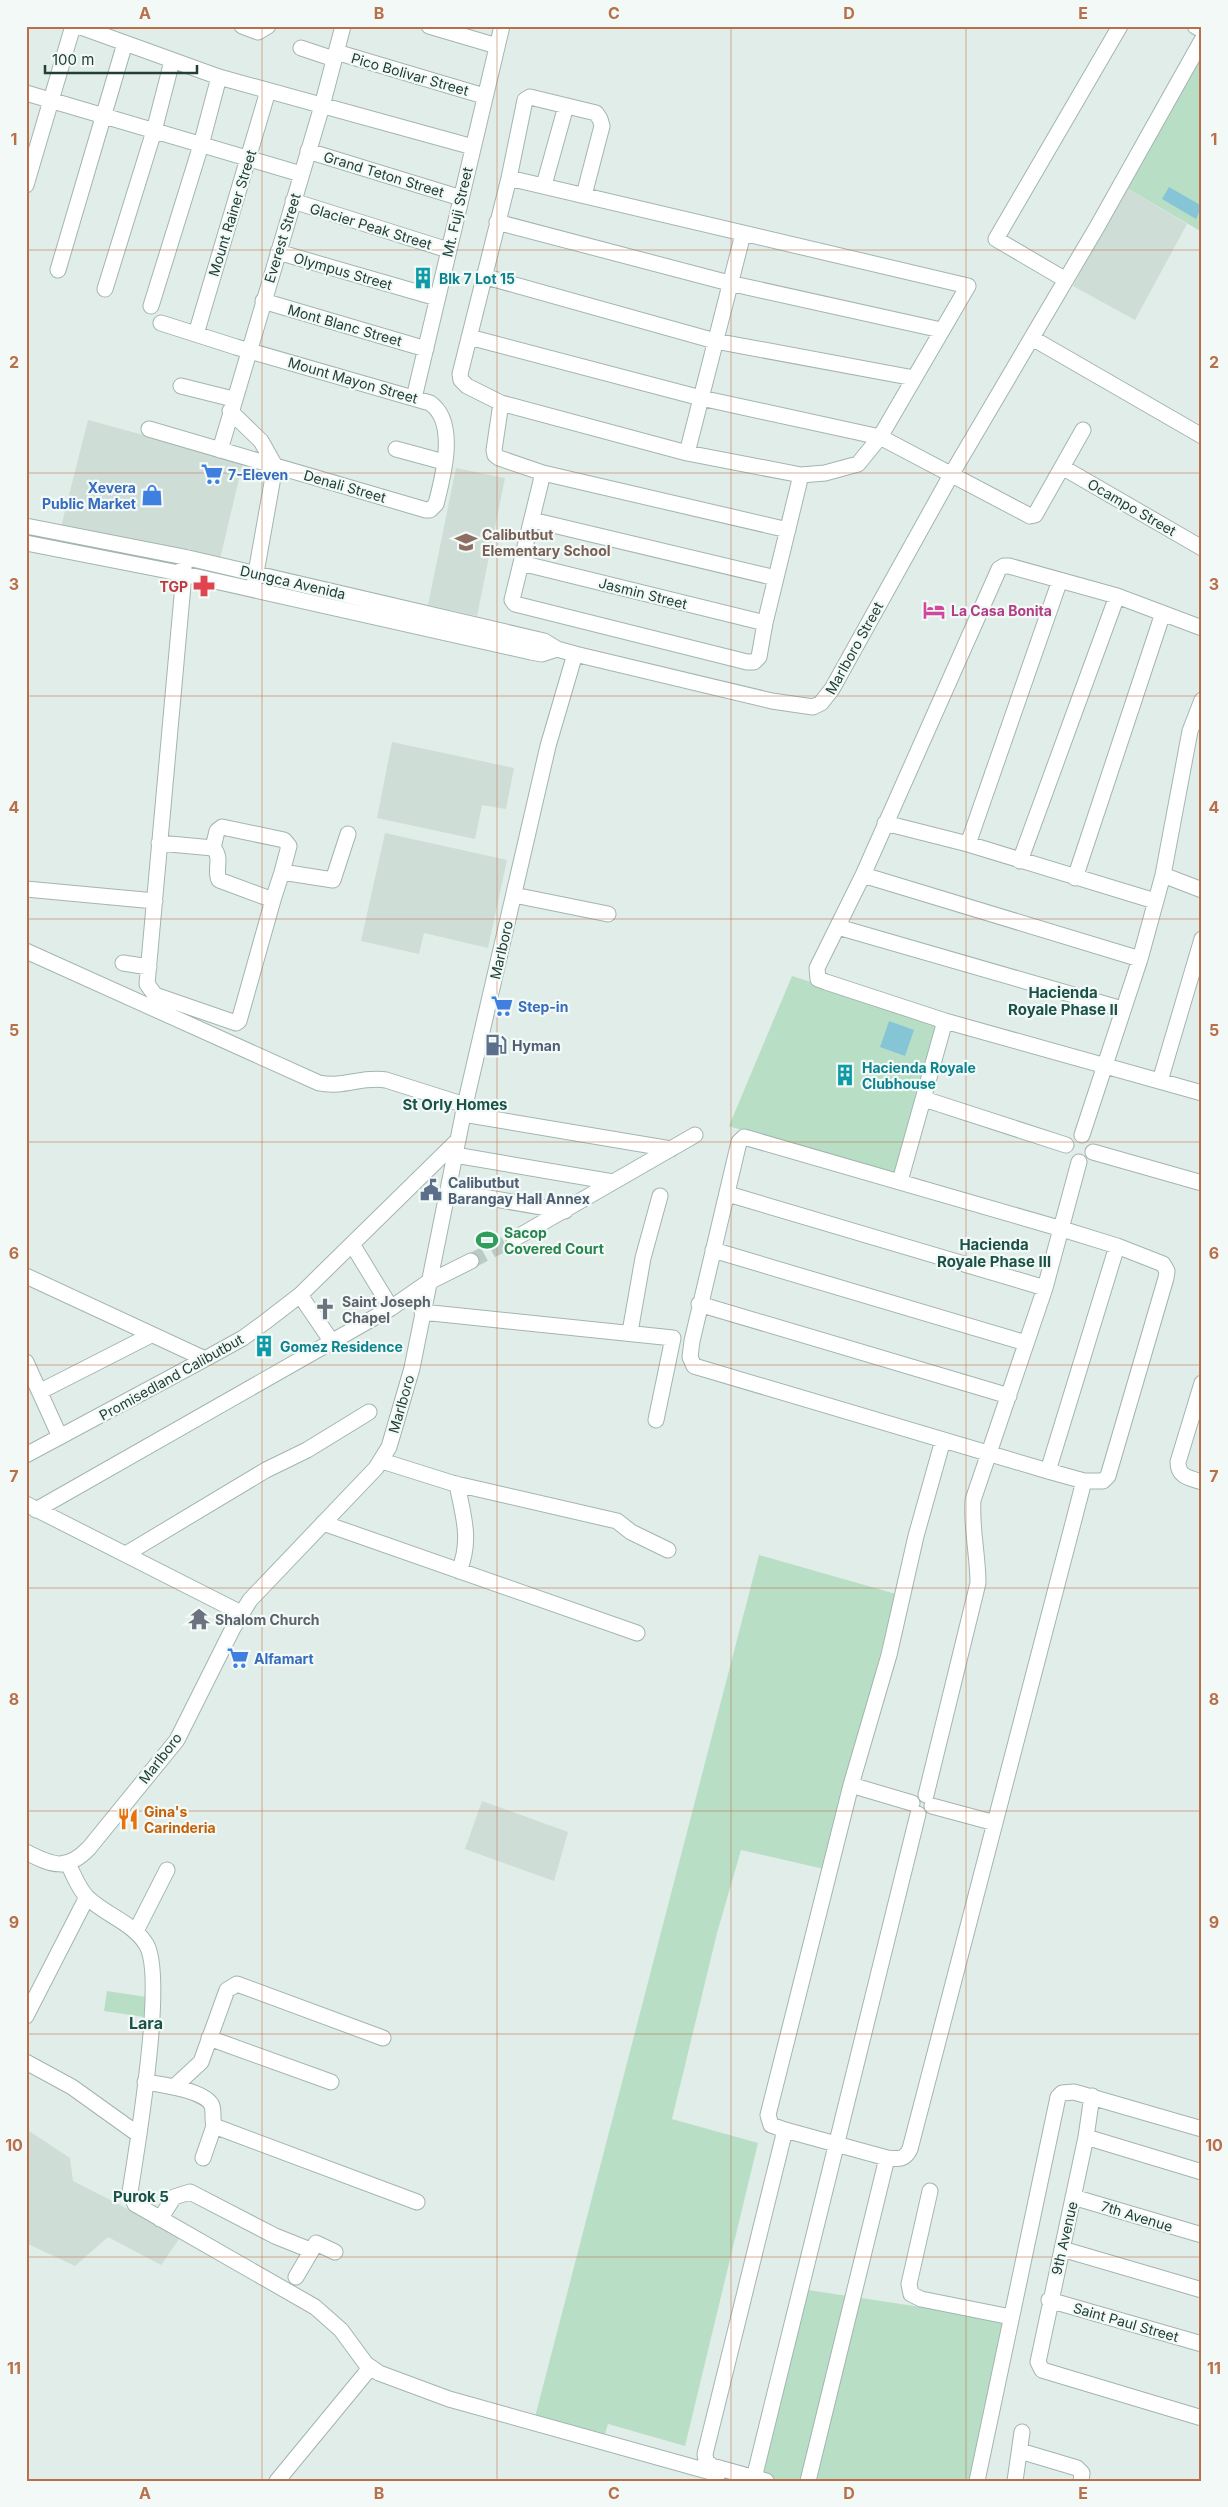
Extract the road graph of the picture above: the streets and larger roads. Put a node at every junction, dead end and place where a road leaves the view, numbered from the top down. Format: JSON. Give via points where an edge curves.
{"nodes":[{"id":1,"x":73,"y":26,"type":"edge"},
{"id":2,"x":78,"y":26,"type":"edge"},
{"id":3,"x":242,"y":26,"type":"edge"},
{"id":4,"x":268,"y":26,"type":"edge"},
{"id":5,"x":343,"y":26,"type":"edge"},
{"id":6,"x":429,"y":26,"type":"edge"},
{"id":7,"x":502,"y":26,"type":"edge"},
{"id":8,"x":1120,"y":26,"type":"edge"},
{"id":9,"x":1194,"y":26,"type":"edge"},
{"id":10,"x":1202,"y":30,"type":"edge"},
{"id":11,"x":1202,"y":40,"type":"edge"},
{"id":12,"x":125,"y":43,"type":"junction"},
{"id":13,"x":497,"y":46,"type":"junction"},
{"id":14,"x":301,"y":48,"type":"dead end"},
{"id":15,"x":335,"y":55,"type":"junction"},
{"id":16,"x":172,"y":61,"type":"junction"},
{"id":17,"x":219,"y":76,"type":"junction"},
{"id":18,"x":268,"y":91,"type":"junction"},
{"id":19,"x":26,"y":93,"type":"edge"},
{"id":20,"x":484,"y":96,"type":"junction"},
{"id":21,"x":51,"y":100,"type":"junction"},
{"id":22,"x":322,"y":106,"type":"junction"},
{"id":23,"x":566,"y":106,"type":"junction"},
{"id":24,"x":104,"y":116,"type":"junction"},
{"id":25,"x":154,"y":131,"type":"junction"},
{"id":26,"x":201,"y":145,"type":"junction"},
{"id":27,"x":473,"y":147,"type":"junction"},
{"id":28,"x":308,"y":151,"type":"junction"},
{"id":29,"x":248,"y":159,"type":"junction"},
{"id":30,"x":302,"y":174,"type":"junction"},
{"id":31,"x":509,"y":178,"type":"junction"},
{"id":32,"x":26,"y":184,"type":"edge"},
{"id":33,"x":544,"y":185,"type":"junction"},
{"id":34,"x":584,"y":196,"type":"junction"},
{"id":35,"x":461,"y":198,"type":"junction"},
{"id":36,"x":293,"y":201,"type":"junction"},
{"id":37,"x":497,"y":222,"type":"junction"},
{"id":38,"x":742,"y":234,"type":"junction"},
{"id":39,"x":448,"y":250,"type":"junction"},
{"id":40,"x":278,"y":252,"type":"junction"},
{"id":41,"x":58,"y":270,"type":"dead end"},
{"id":42,"x":483,"y":276,"type":"junction"},
{"id":43,"x":1066,"y":280,"type":"junction"},
{"id":44,"x":729,"y":283,"type":"junction"},
{"id":45,"x":106,"y":289,"type":"dead end"},
{"id":46,"x":437,"y":298,"type":"junction"},
{"id":47,"x":263,"y":301,"type":"junction"},
{"id":48,"x":150,"y":306,"type":"dead end"},
{"id":49,"x":161,"y":323,"type":"dead end"},
{"id":50,"x":941,"y":330,"type":"junction"},
{"id":51,"x":196,"y":334,"type":"junction"},
{"id":52,"x":469,"y":337,"type":"junction"},
{"id":53,"x":1032,"y":338,"type":"junction"},
{"id":54,"x":715,"y":341,"type":"junction"},
{"id":55,"x":248,"y":349,"type":"junction"},
{"id":56,"x":426,"y":349,"type":"junction"},
{"id":57,"x":914,"y":378,"type":"junction"},
{"id":58,"x":181,"y":386,"type":"dead end"},
{"id":59,"x":414,"y":398,"type":"junction"},
{"id":60,"x":701,"y":398,"type":"junction"},
{"id":61,"x":501,"y":404,"type":"junction"},
{"id":62,"x":232,"y":405,"type":"junction"},
{"id":63,"x":149,"y":429,"type":"dead end"},
{"id":64,"x":1083,"y":430,"type":"dead end"},
{"id":65,"x":1202,"y":436,"type":"edge"},
{"id":66,"x":880,"y":437,"type":"junction"},
{"id":67,"x":396,"y":449,"type":"dead end"},
{"id":68,"x":220,"y":450,"type":"junction"},
{"id":69,"x":687,"y":453,"type":"junction"},
{"id":70,"x":444,"y":462,"type":"junction"},
{"id":71,"x":276,"y":466,"type":"junction"},
{"id":72,"x":1062,"y":467,"type":"junction"},
{"id":73,"x":543,"y":473,"type":"junction"},
{"id":74,"x":801,"y":475,"type":"junction"},
{"id":75,"x":950,"y":475,"type":"junction"},
{"id":76,"x":426,"y":510,"type":"joint"},
{"id":77,"x":532,"y":520,"type":"junction"},
{"id":78,"x":26,"y":526,"type":"edge"},
{"id":79,"x":788,"y":530,"type":"junction"},
{"id":80,"x":26,"y":543,"type":"edge"},
{"id":81,"x":1202,"y":548,"type":"edge"},
{"id":82,"x":184,"y":557,"type":"junction"},
{"id":83,"x":521,"y":563,"type":"junction"},
{"id":84,"x":184,"y":574,"type":"junction"},
{"id":85,"x":256,"y":574,"type":"junction"},
{"id":86,"x":776,"y":578,"type":"junction"},
{"id":87,"x":1060,"y":580,"type":"junction"},
{"id":88,"x":253,"y":590,"type":"junction"},
{"id":89,"x":1117,"y":596,"type":"junction"},
{"id":90,"x":1163,"y":613,"type":"junction"},
{"id":91,"x":765,"y":623,"type":"junction"},
{"id":92,"x":1202,"y":628,"type":"edge"},
{"id":93,"x":557,"y":649,"type":"junction"},
{"id":94,"x":575,"y":654,"type":"junction"},
{"id":95,"x":1202,"y":700,"type":"edge"},
{"id":96,"x":885,"y":822,"type":"junction"},
{"id":97,"x":348,"y":834,"type":"dead end"},
{"id":98,"x":159,"y":843,"type":"junction"},
{"id":99,"x":968,"y":844,"type":"junction"},
{"id":100,"x":212,"y":848,"type":"junction"},
{"id":101,"x":1020,"y":860,"type":"junction"},
{"id":102,"x":282,"y":872,"type":"junction"},
{"id":103,"x":863,"y":875,"type":"junction"},
{"id":104,"x":1163,"y":875,"type":"junction"},
{"id":105,"x":1075,"y":878,"type":"junction"},
{"id":106,"x":26,"y":889,"type":"edge"},
{"id":107,"x":1202,"y":890,"type":"edge"},
{"id":108,"x":514,"y":895,"type":"junction"},
{"id":109,"x":273,"y":900,"type":"junction"},
{"id":110,"x":154,"y":901,"type":"junction"},
{"id":111,"x":1155,"y":901,"type":"junction"},
{"id":112,"x":608,"y":914,"type":"dead end"},
{"id":113,"x":838,"y":927,"type":"junction"},
{"id":114,"x":1202,"y":939,"type":"edge"},
{"id":115,"x":26,"y":951,"type":"edge"},
{"id":116,"x":1140,"y":959,"type":"junction"},
{"id":117,"x":123,"y":963,"type":"dead end"},
{"id":118,"x":150,"y":966,"type":"junction"},
{"id":119,"x":1122,"y":1009,"type":"junction"},
{"id":120,"x":945,"y":1021,"type":"junction"},
{"id":121,"x":1106,"y":1066,"type":"junction"},
{"id":122,"x":1160,"y":1080,"type":"junction"},
{"id":123,"x":1202,"y":1094,"type":"edge"},
{"id":124,"x":924,"y":1099,"type":"junction"},
{"id":125,"x":464,"y":1110,"type":"junction"},
{"id":126,"x":695,"y":1134,"type":"dead end"},
{"id":127,"x":1082,"y":1135,"type":"junction"},
{"id":128,"x":1066,"y":1145,"type":"junction"},
{"id":129,"x":456,"y":1147,"type":"junction"},
{"id":130,"x":671,"y":1149,"type":"junction"},
{"id":131,"x":1093,"y":1152,"type":"junction"},
{"id":132,"x":1079,"y":1162,"type":"junction"},
{"id":133,"x":900,"y":1181,"type":"junction"},
{"id":134,"x":613,"y":1182,"type":"junction"},
{"id":135,"x":1202,"y":1183,"type":"edge"},
{"id":136,"x":448,"y":1191,"type":"junction"},
{"id":137,"x":728,"y":1194,"type":"junction"},
{"id":138,"x":660,"y":1196,"type":"dead end"},
{"id":139,"x":565,"y":1211,"type":"junction"},
{"id":140,"x":1062,"y":1229,"type":"junction"},
{"id":141,"x":514,"y":1239,"type":"tunnel mouth"},
{"id":142,"x":352,"y":1244,"type":"junction"},
{"id":143,"x":1117,"y":1246,"type":"junction"},
{"id":144,"x":713,"y":1250,"type":"junction"},
{"id":145,"x":471,"y":1261,"type":"tunnel mouth"},
{"id":146,"x":26,"y":1276,"type":"edge"},
{"id":147,"x":427,"y":1283,"type":"junction"},
{"id":148,"x":1045,"y":1288,"type":"junction"},
{"id":149,"x":300,"y":1295,"type":"junction"},
{"id":150,"x":699,"y":1304,"type":"junction"},
{"id":151,"x":392,"y":1308,"type":"junction"},
{"id":152,"x":422,"y":1312,"type":"junction"},
{"id":153,"x":630,"y":1332,"type":"junction"},
{"id":154,"x":150,"y":1334,"type":"junction"},
{"id":155,"x":332,"y":1342,"type":"junction"},
{"id":156,"x":1026,"y":1343,"type":"junction"},
{"id":157,"x":205,"y":1359,"type":"junction"},
{"id":158,"x":26,"y":1362,"type":"edge"},
{"id":159,"x":1202,"y":1383,"type":"edge"},
{"id":160,"x":41,"y":1391,"type":"junction"},
{"id":161,"x":1009,"y":1396,"type":"junction"},
{"id":162,"x":369,"y":1412,"type":"dead end"},
{"id":163,"x":656,"y":1420,"type":"dead end"},
{"id":164,"x":60,"y":1437,"type":"junction"},
{"id":165,"x":943,"y":1440,"type":"junction"},
{"id":166,"x":987,"y":1454,"type":"junction"},
{"id":167,"x":26,"y":1455,"type":"edge"},
{"id":168,"x":382,"y":1460,"type":"junction"},
{"id":169,"x":1048,"y":1471,"type":"junction"},
{"id":170,"x":1084,"y":1480,"type":"junction"},
{"id":171,"x":1202,"y":1482,"type":"edge"},
{"id":172,"x":457,"y":1484,"type":"junction"},
{"id":173,"x":31,"y":1507,"type":"edge"},
{"id":174,"x":323,"y":1523,"type":"junction"},
{"id":175,"x":668,"y":1550,"type":"dead end"},
{"id":176,"x":126,"y":1554,"type":"junction"},
{"id":177,"x":459,"y":1571,"type":"junction"},
{"id":178,"x":241,"y":1613,"type":"junction"},
{"id":179,"x":637,"y":1633,"type":"dead end"},
{"id":180,"x":851,"y":1784,"type":"junction"},
{"id":181,"x":929,"y":1801,"type":"junction"},
{"id":182,"x":915,"y":1808,"type":"junction"},
{"id":183,"x":994,"y":1823,"type":"junction"},
{"id":184,"x":26,"y":1852,"type":"edge"},
{"id":185,"x":68,"y":1864,"type":"junction"},
{"id":186,"x":167,"y":1870,"type":"dead end"},
{"id":187,"x":87,"y":1897,"type":"junction"},
{"id":188,"x":136,"y":1931,"type":"junction"},
{"id":189,"x":26,"y":2016,"type":"edge"},
{"id":190,"x":209,"y":2038,"type":"junction"},
{"id":191,"x":383,"y":2038,"type":"dead end"},
{"id":192,"x":26,"y":2062,"type":"edge"},
{"id":193,"x":145,"y":2082,"type":"junction"},
{"id":194,"x":330,"y":2082,"type":"dead end"},
{"id":195,"x":175,"y":2086,"type":"junction"},
{"id":196,"x":1092,"y":2096,"type":"junction"},
{"id":197,"x":214,"y":2126,"type":"junction"},
{"id":198,"x":1202,"y":2128,"type":"edge"},
{"id":199,"x":785,"y":2130,"type":"junction"},
{"id":200,"x":139,"y":2135,"type":"junction"},
{"id":201,"x":1086,"y":2137,"type":"junction"},
{"id":202,"x":835,"y":2143,"type":"junction"},
{"id":203,"x":203,"y":2158,"type":"dead end"},
{"id":204,"x":887,"y":2158,"type":"junction"},
{"id":205,"x":1202,"y":2172,"type":"edge"},
{"id":206,"x":930,"y":2191,"type":"dead end"},
{"id":207,"x":1073,"y":2197,"type":"junction"},
{"id":208,"x":417,"y":2202,"type":"dead end"},
{"id":209,"x":160,"y":2219,"type":"junction"},
{"id":210,"x":1202,"y":2235,"type":"edge"},
{"id":211,"x":1062,"y":2249,"type":"junction"},
{"id":212,"x":310,"y":2250,"type":"junction"},
{"id":213,"x":335,"y":2252,"type":"dead end"},
{"id":214,"x":296,"y":2277,"type":"dead end"},
{"id":215,"x":1202,"y":2290,"type":"edge"},
{"id":216,"x":1049,"y":2300,"type":"junction"},
{"id":217,"x":1011,"y":2317,"type":"junction"},
{"id":218,"x":1202,"y":2344,"type":"edge"},
{"id":219,"x":370,"y":2368,"type":"junction"},
{"id":220,"x":1202,"y":2418,"type":"edge"},
{"id":221,"x":1022,"y":2432,"type":"dead end"},
{"id":222,"x":1020,"y":2451,"type":"junction"},
{"id":223,"x":753,"y":2480,"type":"edge"},
{"id":224,"x":277,"y":2481,"type":"edge"},
{"id":225,"x":808,"y":2481,"type":"edge"},
{"id":226,"x":977,"y":2481,"type":"edge"},
{"id":227,"x":1015,"y":2481,"type":"edge"},
{"id":228,"x":1081,"y":2481,"type":"edge"}],
"edges":[{"from":1,"to":21,"type":"street"},
{"from":2,"to":12,"type":"street"},
{"from":3,"to":4,"type":"street","via":[[258,32]]},
{"from":5,"to":15,"type":"street","name":"Everest Street"},
{"from":6,"to":13,"type":"street"},
{"from":7,"to":13,"type":"street","name":"Mt. Fuji Street"},
{"from":8,"to":43,"type":"street","via":[[996,239]]},
{"from":9,"to":10,"type":"street"},
{"from":11,"to":43,"type":"street"},
{"from":12,"to":16,"type":"street"},
{"from":12,"to":24,"type":"street"},
{"from":13,"to":20,"type":"street","name":"Mt. Fuji Street"},
{"from":14,"to":15,"type":"street","name":"Pico Bolivar Street"},
{"from":15,"to":20,"type":"street","name":"Pico Bolivar Street"},
{"from":15,"to":22,"type":"street","name":"Everest Street"},
{"from":16,"to":17,"type":"street"},
{"from":16,"to":25,"type":"street"},
{"from":17,"to":18,"type":"street"},
{"from":17,"to":26,"type":"street"},
{"from":18,"to":22,"type":"street"},
{"from":18,"to":29,"type":"street","name":"Mount Rainer Street"},
{"from":19,"to":21,"type":"street"},
{"from":20,"to":27,"type":"street","name":"Mt. Fuji Street"},
{"from":21,"to":24,"type":"street"},
{"from":21,"to":32,"type":"street"},
{"from":22,"to":27,"type":"street"},
{"from":22,"to":28,"type":"street","name":"Everest Street"},
{"from":23,"to":31,"type":"street","via":[[530,97],[525,100]]},
{"from":23,"to":33,"type":"street"},
{"from":23,"to":34,"type":"street","via":[[596,113],[601,122]]},
{"from":24,"to":25,"type":"street"},
{"from":24,"to":41,"type":"street"},
{"from":25,"to":26,"type":"street"},
{"from":25,"to":45,"type":"street"},
{"from":26,"to":29,"type":"street"},
{"from":26,"to":48,"type":"street"},
{"from":27,"to":35,"type":"street","name":"Mt. Fuji Street"},
{"from":28,"to":30,"type":"street","name":"Everest Street"},
{"from":28,"to":35,"type":"street","name":"Grand Teton Street"},
{"from":29,"to":30,"type":"street"},
{"from":29,"to":51,"type":"street","name":"Mount Rainer Street"},
{"from":30,"to":36,"type":"street","name":"Everest Street"},
{"from":31,"to":33,"type":"street"},
{"from":31,"to":37,"type":"street"},
{"from":33,"to":34,"type":"street"},
{"from":34,"to":38,"type":"street"},
{"from":35,"to":39,"type":"street","name":"Mt. Fuji Street"},
{"from":36,"to":39,"type":"street","name":"Glacier Peak Street"},
{"from":36,"to":40,"type":"street","name":"Everest Street"},
{"from":37,"to":42,"type":"street"},
{"from":37,"to":44,"type":"street"},
{"from":38,"to":44,"type":"street"},
{"from":38,"to":50,"type":"street","via":[[968,286]]},
{"from":39,"to":46,"type":"street","name":"Mt. Fuji Street"},
{"from":40,"to":46,"type":"street","name":"Olympus Street"},
{"from":40,"to":47,"type":"street","name":"Everest Street"},
{"from":42,"to":52,"type":"street"},
{"from":42,"to":54,"type":"street"},
{"from":43,"to":53,"type":"street"},
{"from":44,"to":50,"type":"street"},
{"from":44,"to":54,"type":"street"},
{"from":46,"to":56,"type":"street","name":"Mt. Fuji Street"},
{"from":47,"to":55,"type":"street","name":"Everest Street"},
{"from":47,"to":56,"type":"street","name":"Mont Blanc Street"},
{"from":49,"to":51,"type":"street","name":"Mount Mayon Street"},
{"from":50,"to":57,"type":"street"},
{"from":51,"to":55,"type":"street","name":"Mount Mayon Street"},
{"from":52,"to":60,"type":"street"},
{"from":52,"to":61,"type":"street","via":[[461,380]]},
{"from":53,"to":65,"type":"street"},
{"from":53,"to":75,"type":"street"},
{"from":54,"to":57,"type":"street"},
{"from":54,"to":60,"type":"street"},
{"from":55,"to":59,"type":"street","name":"Mount Mayon Street"},
{"from":55,"to":62,"type":"street","name":"Everest Street"},
{"from":56,"to":59,"type":"street","name":"Mt. Fuji Street"},
{"from":57,"to":66,"type":"street"},
{"from":58,"to":62,"type":"street"},
{"from":59,"to":70,"type":"street","name":"Mount Mayon Street","via":[[433,406],[440,416],[447,435]]},
{"from":60,"to":66,"type":"street"},
{"from":60,"to":69,"type":"street"},
{"from":61,"to":69,"type":"street"},
{"from":61,"to":73,"type":"street","via":[[495,455]]},
{"from":62,"to":68,"type":"street","name":"Everest Street"},
{"from":62,"to":71,"type":"street"},
{"from":63,"to":68,"type":"street","name":"Denali Street"},
{"from":64,"to":72,"type":"street"},
{"from":66,"to":74,"type":"street","via":[[858,464],[825,473]]},
{"from":66,"to":75,"type":"street"},
{"from":67,"to":70,"type":"street"},
{"from":68,"to":71,"type":"street","name":"Denali Street"},
{"from":69,"to":74,"type":"street"},
{"from":70,"to":76,"type":"street","name":"Mount Mayon Street","via":[[436,504]]},
{"from":71,"to":76,"type":"street","name":"Denali Street"},
{"from":71,"to":85,"type":"street"},
{"from":72,"to":75,"type":"street","via":[[1032,517]]},
{"from":72,"to":81,"type":"street","name":"Ocampo Street"},
{"from":73,"to":77,"type":"street"},
{"from":73,"to":79,"type":"street"},
{"from":74,"to":79,"type":"street"},
{"from":75,"to":94,"type":"street","name":"Marlboro Street","via":[[832,690],[813,707],[772,701]]},
{"from":77,"to":83,"type":"street"},
{"from":77,"to":86,"type":"street"},
{"from":78,"to":82,"type":"street","name":"Dungca Avenida"},
{"from":79,"to":86,"type":"street"},
{"from":80,"to":84,"type":"street","name":"Dungca Avenida"},
{"from":82,"to":84,"type":"street"},
{"from":82,"to":85,"type":"street","name":"Dungca Avenida"},
{"from":83,"to":91,"type":"street","name":"Jasmin Street"},
{"from":83,"to":91,"type":"street","via":[[512,600],[516,604],[746,662],[754,662],[760,657]]},
{"from":84,"to":88,"type":"street","name":"Dungca Avenida"},
{"from":84,"to":98,"type":"street"},
{"from":85,"to":88,"type":"street"},
{"from":85,"to":93,"type":"street","name":"Dungca Avenida","via":[[544,641]]},
{"from":86,"to":91,"type":"street"},
{"from":87,"to":89,"type":"street"},
{"from":87,"to":96,"type":"street","via":[[1010,566],[999,569]]},
{"from":87,"to":99,"type":"street"},
{"from":88,"to":93,"type":"street","name":"Dungca Avenida","via":[[531,652],[542,654]]},
{"from":89,"to":90,"type":"street"},
{"from":89,"to":101,"type":"street"},
{"from":90,"to":92,"type":"street"},
{"from":90,"to":105,"type":"street"},
{"from":93,"to":94,"type":"street","name":"Dungca Avenida"},
{"from":94,"to":108,"type":"street","name":"Marlboro","via":[[548,746]]},
{"from":95,"to":104,"type":"street","via":[[1190,731]]},
{"from":96,"to":99,"type":"street"},
{"from":96,"to":103,"type":"street"},
{"from":97,"to":102,"type":"street","via":[[331,882]]},
{"from":98,"to":100,"type":"street"},
{"from":98,"to":110,"type":"street"},
{"from":99,"to":101,"type":"street"},
{"from":100,"to":102,"type":"street","via":[[217,831],[222,827],[284,840],[289,846]]},
{"from":100,"to":109,"type":"street","via":[[218,857],[219,880]]},
{"from":101,"to":105,"type":"street"},
{"from":102,"to":109,"type":"street"},
{"from":103,"to":113,"type":"street"},
{"from":103,"to":116,"type":"street"},
{"from":104,"to":107,"type":"street"},
{"from":104,"to":111,"type":"street"},
{"from":105,"to":111,"type":"street"},
{"from":106,"to":110,"type":"street"},
{"from":108,"to":112,"type":"street"},
{"from":108,"to":125,"type":"street","name":"Marlboro"},
{"from":109,"to":118,"type":"street","via":[[241,1016],[236,1023],[155,995],[147,984]]},
{"from":110,"to":118,"type":"street"},
{"from":111,"to":116,"type":"street"},
{"from":113,"to":119,"type":"street"},
{"from":113,"to":120,"type":"street","via":[[817,968],[818,978]]},
{"from":114,"to":122,"type":"street"},
{"from":115,"to":125,"type":"street","via":[[319,1083],[334,1086],[373,1078],[386,1080]]},
{"from":116,"to":119,"type":"street"},
{"from":117,"to":118,"type":"street"},
{"from":119,"to":121,"type":"street"},
{"from":120,"to":121,"type":"street"},
{"from":120,"to":124,"type":"street"},
{"from":121,"to":122,"type":"street"},
{"from":121,"to":127,"type":"street"},
{"from":122,"to":123,"type":"street"},
{"from":124,"to":128,"type":"street"},
{"from":124,"to":133,"type":"street"},
{"from":125,"to":129,"type":"street","name":"Marlboro"},
{"from":125,"to":130,"type":"street"},
{"from":126,"to":130,"type":"street"},
{"from":127,"to":128,"type":"street","via":[[1075,1135]]},
{"from":127,"to":131,"type":"street","via":[[1091,1141]]},
{"from":128,"to":132,"type":"street","via":[[1068,1156]]},
{"from":129,"to":134,"type":"street"},
{"from":129,"to":136,"type":"street","name":"Marlboro"},
{"from":129,"to":142,"type":"street","name":"Promisedland Calibutbut"},
{"from":130,"to":134,"type":"street"},
{"from":131,"to":132,"type":"street"},
{"from":131,"to":135,"type":"street"},
{"from":132,"to":140,"type":"street"},
{"from":133,"to":137,"type":"street","via":[[744,1137],[739,1142]]},
{"from":133,"to":140,"type":"street"},
{"from":134,"to":139,"type":"street"},
{"from":136,"to":139,"type":"street"},
{"from":136,"to":147,"type":"street","name":"Marlboro"},
{"from":137,"to":144,"type":"street"},
{"from":137,"to":148,"type":"street"},
{"from":138,"to":153,"type":"street","via":[[643,1258]]},
{"from":139,"to":141,"type":"street"},
{"from":140,"to":143,"type":"street"},
{"from":140,"to":148,"type":"street"},
{"from":142,"to":149,"type":"street","name":"Promisedland Calibutbut"},
{"from":142,"to":151,"type":"street"},
{"from":143,"to":169,"type":"street"},
{"from":143,"to":170,"type":"street","via":[[1163,1264],[1167,1271],[1112,1468],[1103,1481]]},
{"from":144,"to":150,"type":"street"},
{"from":144,"to":156,"type":"street"},
{"from":145,"to":147,"type":"street"},
{"from":146,"to":154,"type":"street"},
{"from":147,"to":151,"type":"street"},
{"from":147,"to":152,"type":"street","name":"Marlboro"},
{"from":148,"to":156,"type":"street"},
{"from":149,"to":155,"type":"street"},
{"from":149,"to":157,"type":"street","name":"Promisedland Calibutbut","via":[[243,1338]]},
{"from":150,"to":161,"type":"street"},
{"from":150,"to":165,"type":"street","via":[[690,1356],[694,1366]]},
{"from":151,"to":155,"type":"street"},
{"from":152,"to":153,"type":"street"},
{"from":152,"to":168,"type":"street","name":"Marlboro","via":[[412,1368],[389,1447]]},
{"from":153,"to":163,"type":"street","via":[[673,1338]]},
{"from":154,"to":157,"type":"street"},
{"from":154,"to":160,"type":"street"},
{"from":155,"to":173,"type":"street"},
{"from":156,"to":161,"type":"street"},
{"from":157,"to":164,"type":"street","name":"Promisedland Calibutbut"},
{"from":158,"to":160,"type":"street"},
{"from":159,"to":171,"type":"street","via":[[1178,1470],[1183,1476]]},
{"from":160,"to":164,"type":"street"},
{"from":161,"to":166,"type":"street"},
{"from":162,"to":176,"type":"street"},
{"from":164,"to":167,"type":"street","name":"Promisedland Calibutbut"},
{"from":165,"to":166,"type":"street"},
{"from":165,"to":180,"type":"street","via":[[916,1536],[889,1654]]},
{"from":166,"to":169,"type":"street"},
{"from":166,"to":181,"type":"street","via":[[973,1500],[978,1583]]},
{"from":168,"to":172,"type":"street"},
{"from":168,"to":174,"type":"street","name":"Marlboro"},
{"from":169,"to":170,"type":"street"},
{"from":170,"to":183,"type":"street"},
{"from":172,"to":175,"type":"street","via":[[617,1521]]},
{"from":172,"to":177,"type":"street","via":[[468,1536]]},
{"from":173,"to":176,"type":"street"},
{"from":174,"to":177,"type":"street"},
{"from":174,"to":178,"type":"street","name":"Marlboro"},
{"from":176,"to":178,"type":"street"},
{"from":177,"to":179,"type":"street"},
{"from":178,"to":185,"type":"street","name":"Marlboro","via":[[177,1740],[89,1848]]},
{"from":180,"to":182,"type":"street"},
{"from":180,"to":199,"type":"street","via":[[768,2115],[770,2125]]},
{"from":181,"to":182,"type":"street","via":[[917,1796]]},
{"from":181,"to":183,"type":"street"},
{"from":182,"to":202,"type":"street"},
{"from":183,"to":204,"type":"street","via":[[910,2149],[901,2160]]},
{"from":184,"to":185,"type":"street","via":[[48,1862]]},
{"from":185,"to":187,"type":"street"},
{"from":186,"to":188,"type":"street"},
{"from":187,"to":188,"type":"street"},
{"from":187,"to":189,"type":"street"},
{"from":188,"to":193,"type":"street","via":[[148,1946],[154,1974]]},
{"from":190,"to":191,"type":"street","via":[[227,1990],[237,1984]]},
{"from":190,"to":194,"type":"street"},
{"from":190,"to":195,"type":"street","via":[[201,2062]]},
{"from":192,"to":200,"type":"street","via":[[72,2087]]},
{"from":193,"to":195,"type":"street"},
{"from":193,"to":200,"type":"street"},
{"from":195,"to":197,"type":"street","via":[[208,2101],[213,2107]]},
{"from":196,"to":198,"type":"street"},
{"from":196,"to":201,"type":"street","name":"9th Avenue"},
{"from":196,"to":217,"type":"street","via":[[1067,2091],[1058,2097]]},
{"from":197,"to":203,"type":"street"},
{"from":197,"to":208,"type":"street"},
{"from":199,"to":202,"type":"street"},
{"from":199,"to":223,"type":"street","via":[[705,2454],[706,2461],[712,2466]]},
{"from":200,"to":209,"type":"street","via":[[130,2197],[135,2204]]},
{"from":201,"to":205,"type":"street"},
{"from":201,"to":207,"type":"street","name":"9th Avenue"},
{"from":202,"to":204,"type":"street"},
{"from":202,"to":223,"type":"street"},
{"from":204,"to":225,"type":"street"},
{"from":206,"to":217,"type":"street","via":[[909,2284],[911,2294],[921,2299]]},
{"from":207,"to":210,"type":"street","name":"7th Avenue"},
{"from":207,"to":211,"type":"street","name":"9th Avenue"},
{"from":209,"to":212,"type":"street","via":[[174,2197],[190,2192],[275,2236]]},
{"from":209,"to":219,"type":"street","via":[[319,2310],[341,2330]]},
{"from":211,"to":215,"type":"street"},
{"from":211,"to":216,"type":"street","name":"9th Avenue"},
{"from":212,"to":213,"type":"street","via":[[316,2243]]},
{"from":212,"to":214,"type":"street"},
{"from":216,"to":218,"type":"street","name":"Saint Paul Street"},
{"from":216,"to":220,"type":"street","name":"9th Avenue","via":[[1038,2362],[1042,2370]]},
{"from":217,"to":226,"type":"street"},
{"from":219,"to":223,"type":"street","via":[[449,2399]]},
{"from":219,"to":224,"type":"street"},
{"from":221,"to":222,"type":"street"},
{"from":222,"to":227,"type":"street"},
{"from":222,"to":228,"type":"street","via":[[1077,2468],[1082,2473]]}]}
